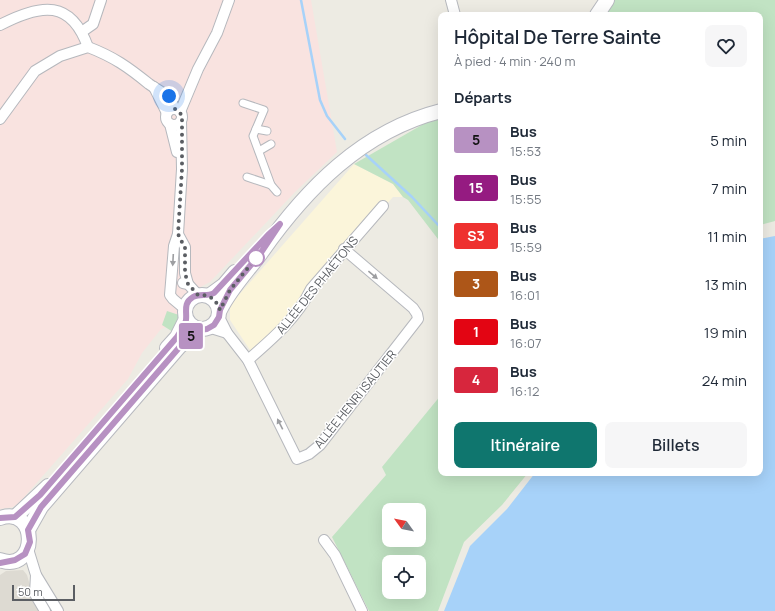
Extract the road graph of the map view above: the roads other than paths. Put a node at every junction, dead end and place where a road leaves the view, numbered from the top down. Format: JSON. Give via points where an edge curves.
{"nodes":[{"id":1,"x":101,"y":0,"type":"edge"},
{"id":2,"x":229,"y":0,"type":"edge"},
{"id":3,"x":451,"y":0,"type":"edge"},
{"id":4,"x":608,"y":0,"type":"edge"},
{"id":5,"x":454,"y":12,"type":"edge"},
{"id":6,"x":599,"y":12,"type":"edge"},
{"id":7,"x":0,"y":25,"type":"edge"},
{"id":8,"x":84,"y":31,"type":"junction"},
{"id":9,"x":88,"y":47,"type":"junction"},
{"id":10,"x":243,"y":103,"type":"dead end"},
{"id":11,"x":438,"y":112,"type":"edge"},
{"id":12,"x":176,"y":114,"type":"junction"},
{"id":13,"x":0,"y":119,"type":"edge"},
{"id":14,"x":256,"y":129,"type":"junction"},
{"id":15,"x":267,"y":131,"type":"dead end"},
{"id":16,"x":272,"y":144,"type":"dead end"},
{"id":17,"x":259,"y":151,"type":"junction"},
{"id":18,"x":247,"y":177,"type":"dead end"},
{"id":19,"x":180,"y":180,"type":"junction"},
{"id":20,"x":271,"y":185,"type":"junction"},
{"id":21,"x":276,"y":192,"type":"dead end"},
{"id":22,"x":383,"y":206,"type":"dead end"},
{"id":23,"x":280,"y":224,"type":"junction"},
{"id":24,"x":178,"y":234,"type":"junction"},
{"id":25,"x":344,"y":249,"type":"junction"},
{"id":26,"x":188,"y":284,"type":"junction"},
{"id":27,"x":172,"y":288,"type":"junction"},
{"id":28,"x":203,"y":296,"type":"junction"},
{"id":29,"x":186,"y":314,"type":"junction"},
{"id":30,"x":212,"y":321,"type":"junction"},
{"id":31,"x":248,"y":360,"type":"junction"},
{"id":32,"x":15,"y":517,"type":"junction"},
{"id":33,"x":0,"y":518,"type":"edge"},
{"id":34,"x":28,"y":530,"type":"junction"},
{"id":35,"x":324,"y":540,"type":"dead end"},
{"id":36,"x":28,"y":549,"type":"junction"},
{"id":37,"x":5,"y":561,"type":"edge"},
{"id":38,"x":36,"y":575,"type":"junction"},
{"id":39,"x":45,"y":611,"type":"edge"},
{"id":40,"x":58,"y":611,"type":"edge"},
{"id":41,"x":362,"y":611,"type":"edge"}],
"edges":[{"from":1,"to":8,"type":"street","via":[[93,24]]},
{"from":2,"to":12,"type":"street","via":[[217,33]]},
{"from":3,"to":5,"type":"street"},
{"from":4,"to":6,"type":"main road"},
{"from":7,"to":8,"type":"street","via":[[27,11],[43,6],[55,6],[75,17]]},
{"from":8,"to":9,"type":"street"},
{"from":9,"to":12,"type":"street","via":[[119,60],[154,87]]},
{"from":9,"to":13,"type":"street","via":[[60,56],[35,71]]},
{"from":10,"to":14,"type":"street","via":[[264,110]]},
{"from":11,"to":23,"type":"main road","via":[[393,128],[351,154],[313,188]]},
{"from":12,"to":19,"type":"street","via":[[182,169]]},
{"from":12,"to":19,"type":"street","via":[[166,119],[177,147]]},
{"from":14,"to":15,"type":"street"},
{"from":14,"to":17,"type":"street","via":[[253,136]]},
{"from":16,"to":17,"type":"street"},
{"from":17,"to":20,"type":"street"},
{"from":18,"to":20,"type":"street"},
{"from":19,"to":24,"type":"street"},
{"from":20,"to":21,"type":"street"},
{"from":22,"to":25,"type":"street","name":"ALLÉE DES PHAÉTONS"},
{"from":23,"to":28,"type":"main road","via":[[224,285]]},
{"from":23,"to":30,"type":"main road","via":[[260,254],[230,290]]},
{"from":24,"to":26,"type":"street","via":[[185,248],[185,273]]},
{"from":24,"to":27,"type":"street","one_way":true,"via":[[174,246]]},
{"from":25,"to":31,"type":"street","name":"ALLÉE DES PHAÉTONS","via":[[275,336]]},
{"from":25,"to":31,"type":"street","name":"ALLÉE HENRI ISAUTIER","one_way":true,"via":[[413,308],[418,319],[325,439],[310,454],[297,459]]},
{"from":26,"to":27,"type":"street","via":[[177,283]]},
{"from":26,"to":28,"type":"street"},
{"from":27,"to":29,"type":"street","via":[[171,297]]},
{"from":28,"to":29,"type":"main road","via":[[189,300]]},
{"from":28,"to":30,"type":"main road","via":[[218,304]]},
{"from":29,"to":30,"type":"main road","via":[[191,326]]},
{"from":29,"to":32,"type":"main road","via":[[177,337],[160,358],[40,495]]},
{"from":30,"to":31,"type":"street","name":"ALLÉE HENRI ISAUTIER","via":[[227,333]]},
{"from":30,"to":34,"type":"main road","via":[[184,342],[41,507]]},
{"from":32,"to":33,"type":"main road"},
{"from":32,"to":34,"type":"main road","via":[[25,524]]},
{"from":34,"to":36,"type":"main road"},
{"from":35,"to":41,"type":"street"},
{"from":36,"to":37,"type":"main road","via":[[25,554]]},
{"from":36,"to":38,"type":"street"},
{"from":37,"to":38,"type":"street"},
{"from":38,"to":39,"type":"street","via":[[35,594]]},
{"from":38,"to":40,"type":"street"}]}
